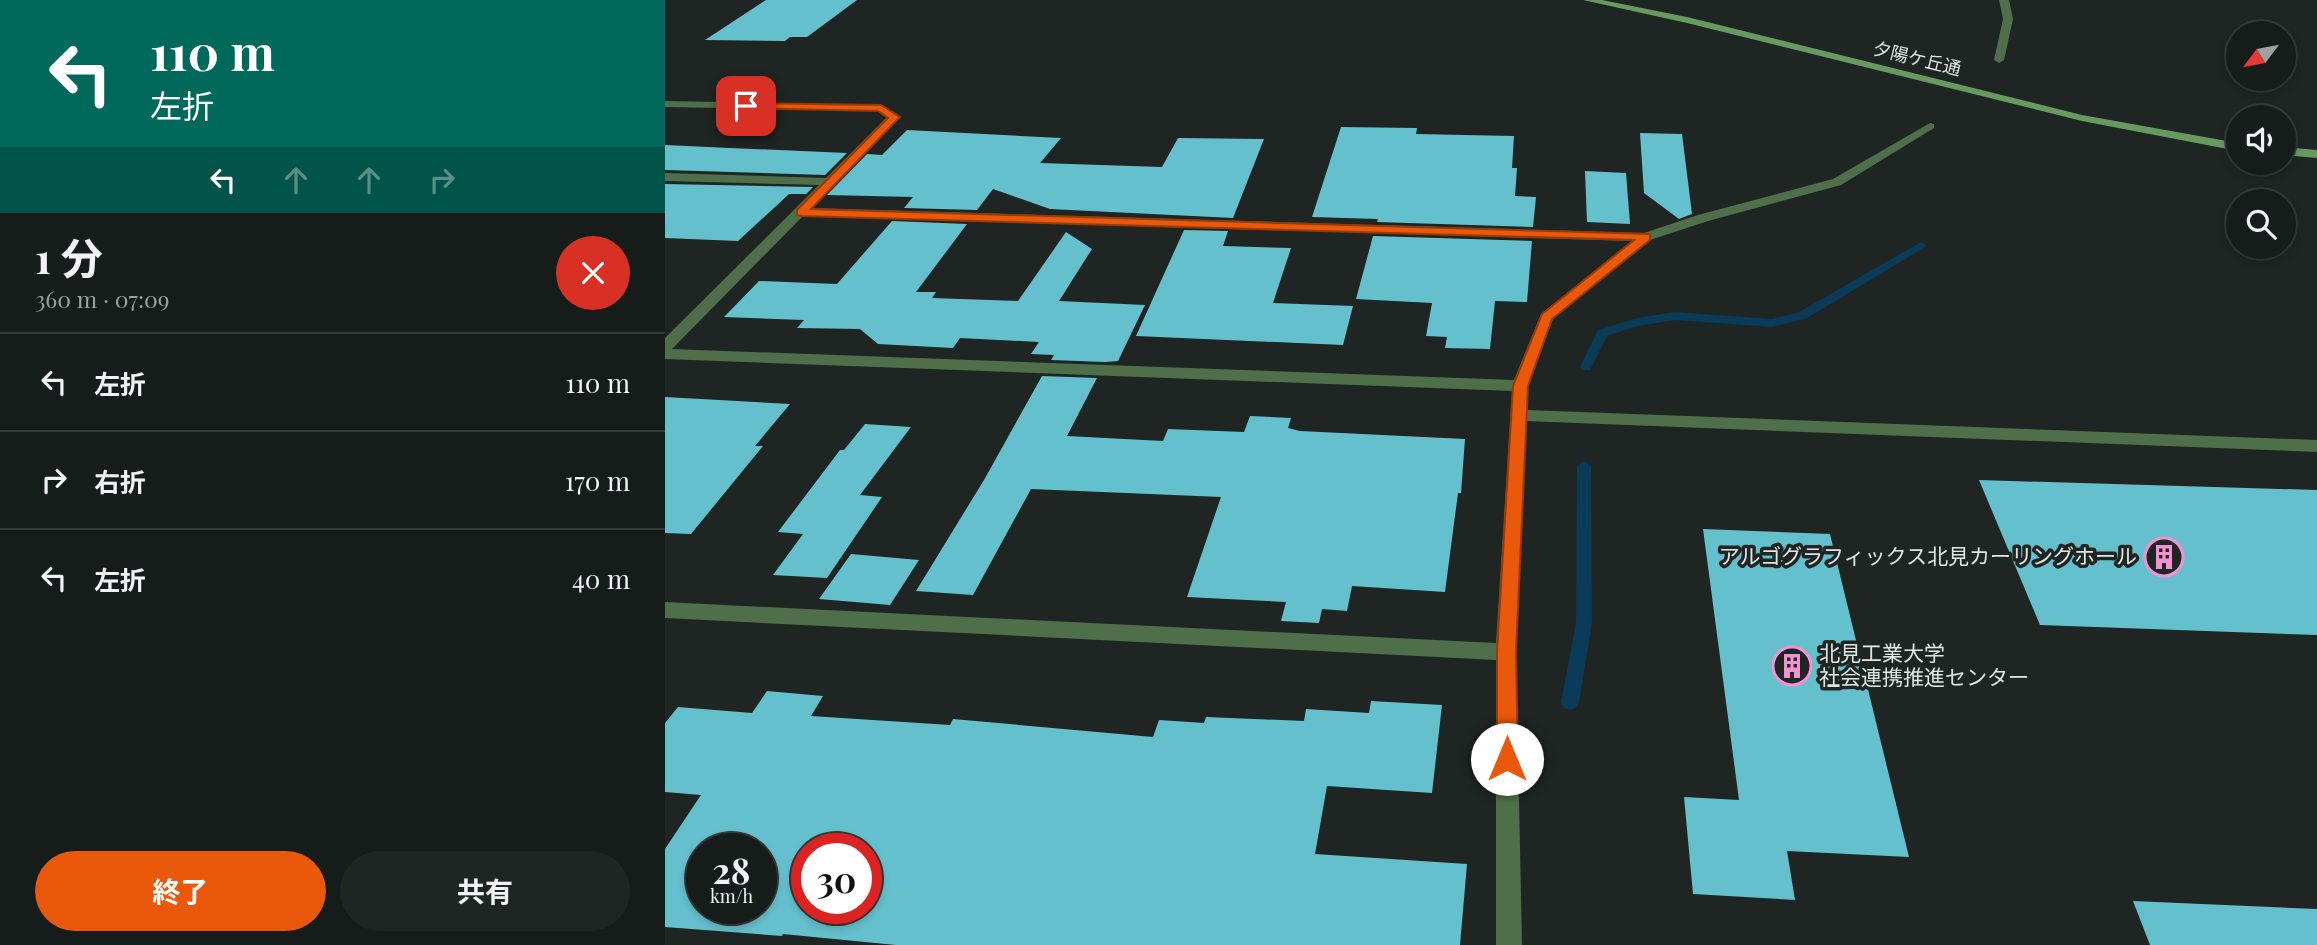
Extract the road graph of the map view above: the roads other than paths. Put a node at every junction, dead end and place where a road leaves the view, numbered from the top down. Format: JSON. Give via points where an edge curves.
{"nodes":[{"id":1,"x":1588,"y":0,"type":"edge"},
{"id":2,"x":2004,"y":0,"type":"edge"},
{"id":3,"x":1999,"y":60,"type":"dead end"},
{"id":4,"x":665,"y":104,"type":"edge"},
{"id":5,"x":1930,"y":126,"type":"dead end"},
{"id":6,"x":2226,"y":145,"type":"edge"},
{"id":7,"x":2296,"y":152,"type":"edge"},
{"id":8,"x":2317,"y":154,"type":"edge"},
{"id":9,"x":665,"y":177,"type":"edge"},
{"id":10,"x":830,"y":182,"type":"junction"},
{"id":11,"x":801,"y":212,"type":"junction"},
{"id":12,"x":1645,"y":237,"type":"junction"},
{"id":13,"x":665,"y":347,"type":"edge"},
{"id":14,"x":665,"y":354,"type":"edge"},
{"id":15,"x":1520,"y":386,"type":"junction"},
{"id":16,"x":1518,"y":415,"type":"junction"},
{"id":17,"x":2317,"y":446,"type":"edge"},
{"id":18,"x":665,"y":610,"type":"edge"},
{"id":19,"x":1507,"y":652,"type":"junction"},
{"id":20,"x":1509,"y":945,"type":"edge"}],
"edges":[{"from":1,"to":6,"type":"street","name":"夕陽ケ丘通","via":[[1687,20],[2082,118]]},
{"from":2,"to":3,"type":"street","via":[[2008,19]]},
{"from":4,"to":10,"type":"street","via":[[881,108],[894,117]]},
{"from":5,"to":12,"type":"street","via":[[1837,182]]},
{"from":7,"to":8,"type":"street"},
{"from":9,"to":10,"type":"street"},
{"from":10,"to":11,"type":"street"},
{"from":11,"to":12,"type":"street"},
{"from":11,"to":13,"type":"street"},
{"from":12,"to":15,"type":"street","via":[[1546,317]]},
{"from":14,"to":15,"type":"street"},
{"from":15,"to":16,"type":"street"},
{"from":16,"to":17,"type":"street"},
{"from":16,"to":19,"type":"street"},
{"from":18,"to":19,"type":"street"},
{"from":19,"to":20,"type":"street"}]}
